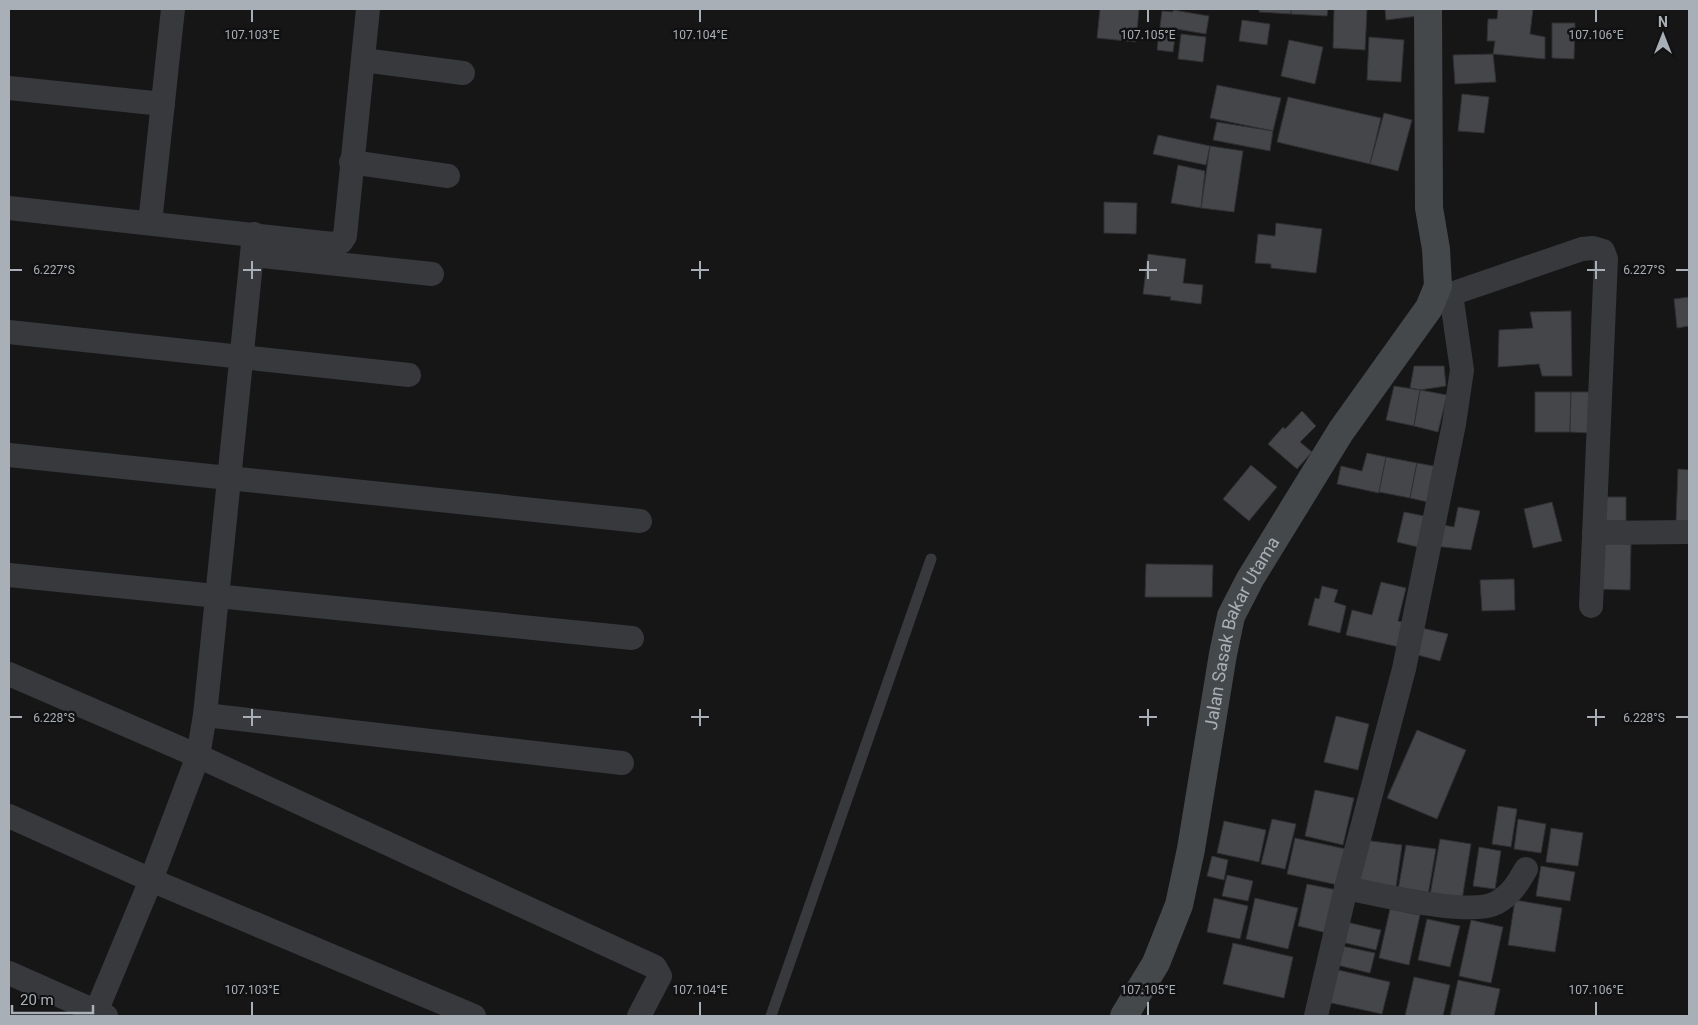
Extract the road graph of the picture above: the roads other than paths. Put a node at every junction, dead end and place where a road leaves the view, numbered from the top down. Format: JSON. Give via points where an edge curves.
{"nodes":[{"id":1,"x":173,"y":9,"type":"edge"},
{"id":2,"x":368,"y":9,"type":"edge"},
{"id":3,"x":1428,"y":9,"type":"edge"},
{"id":4,"x":363,"y":60,"type":"junction"},
{"id":5,"x":463,"y":73,"type":"dead end"},
{"id":6,"x":9,"y":88,"type":"edge"},
{"id":7,"x":163,"y":104,"type":"junction"},
{"id":8,"x":352,"y":162,"type":"junction"},
{"id":9,"x":448,"y":176,"type":"dead end"},
{"id":10,"x":9,"y":208,"type":"edge"},
{"id":11,"x":150,"y":223,"type":"junction"},
{"id":12,"x":253,"y":244,"type":"junction"},
{"id":13,"x":432,"y":274,"type":"dead end"},
{"id":14,"x":1442,"y":292,"type":"junction"},
{"id":15,"x":9,"y":332,"type":"edge"},
{"id":16,"x":241,"y":357,"type":"junction"},
{"id":17,"x":409,"y":375,"type":"dead end"},
{"id":18,"x":9,"y":455,"type":"edge"},
{"id":19,"x":229,"y":478,"type":"junction"},
{"id":20,"x":640,"y":521,"type":"dead end"},
{"id":21,"x":1689,"y":532,"type":"edge"},
{"id":22,"x":1594,"y":534,"type":"junction"},
{"id":23,"x":931,"y":558,"type":"dead end"},
{"id":24,"x":9,"y":575,"type":"edge"},
{"id":25,"x":217,"y":596,"type":"junction"},
{"id":26,"x":1590,"y":606,"type":"dead end"},
{"id":27,"x":632,"y":638,"type":"dead end"},
{"id":28,"x":9,"y":674,"type":"edge"},
{"id":29,"x":206,"y":715,"type":"junction"},
{"id":30,"x":198,"y":756,"type":"junction"},
{"id":31,"x":622,"y":763,"type":"dead end"},
{"id":32,"x":9,"y":816,"type":"edge"},
{"id":33,"x":1526,"y":869,"type":"dead end"},
{"id":34,"x":151,"y":880,"type":"junction"},
{"id":35,"x":1346,"y":888,"type":"junction"},
{"id":36,"x":9,"y":973,"type":"edge"},
{"id":37,"x":101,"y":1014,"type":"edge"},
{"id":38,"x":474,"y":1016,"type":"edge"},
{"id":39,"x":639,"y":1016,"type":"edge"},
{"id":40,"x":771,"y":1016,"type":"edge"},
{"id":41,"x":1124,"y":1016,"type":"edge"},
{"id":42,"x":1316,"y":1016,"type":"edge"}],
"edges":[{"from":1,"to":7,"type":"street"},
{"from":2,"to":4,"type":"street"},
{"from":3,"to":14,"type":"main road","via":[[1429,208]]},
{"from":4,"to":5,"type":"street"},
{"from":4,"to":8,"type":"street"},
{"from":6,"to":7,"type":"street"},
{"from":7,"to":11,"type":"street"},
{"from":8,"to":9,"type":"street"},
{"from":8,"to":12,"type":"street","via":[[345,236],[341,242]]},
{"from":10,"to":11,"type":"street"},
{"from":11,"to":12,"type":"street"},
{"from":12,"to":13,"type":"street"},
{"from":12,"to":16,"type":"street"},
{"from":14,"to":22,"type":"street","via":[[1582,249],[1603,251],[1606,259]]},
{"from":14,"to":35,"type":"street","via":[[1462,370],[1454,424],[1404,669]]},
{"from":14,"to":41,"type":"main road","name":"Jalan Sasak Bakar Utama","via":[[1341,431],[1250,579],[1231,616],[1179,905],[1156,963]]},
{"from":15,"to":16,"type":"street"},
{"from":16,"to":17,"type":"street"},
{"from":16,"to":19,"type":"street"},
{"from":18,"to":19,"type":"street"},
{"from":19,"to":20,"type":"street"},
{"from":19,"to":25,"type":"street"},
{"from":21,"to":22,"type":"street"},
{"from":22,"to":26,"type":"street"},
{"from":23,"to":40,"type":"lane"},
{"from":24,"to":25,"type":"street"},
{"from":25,"to":27,"type":"street"},
{"from":25,"to":29,"type":"street"},
{"from":28,"to":30,"type":"street"},
{"from":29,"to":30,"type":"street"},
{"from":29,"to":31,"type":"street"},
{"from":30,"to":34,"type":"street"},
{"from":30,"to":39,"type":"street","via":[[655,967],[660,974]]},
{"from":32,"to":34,"type":"street"},
{"from":33,"to":35,"type":"street","via":[[1514,891],[1495,904],[1484,907],[1429,903]]},
{"from":34,"to":37,"type":"street"},
{"from":34,"to":38,"type":"street"},
{"from":35,"to":42,"type":"street"},
{"from":36,"to":37,"type":"street"}]}
